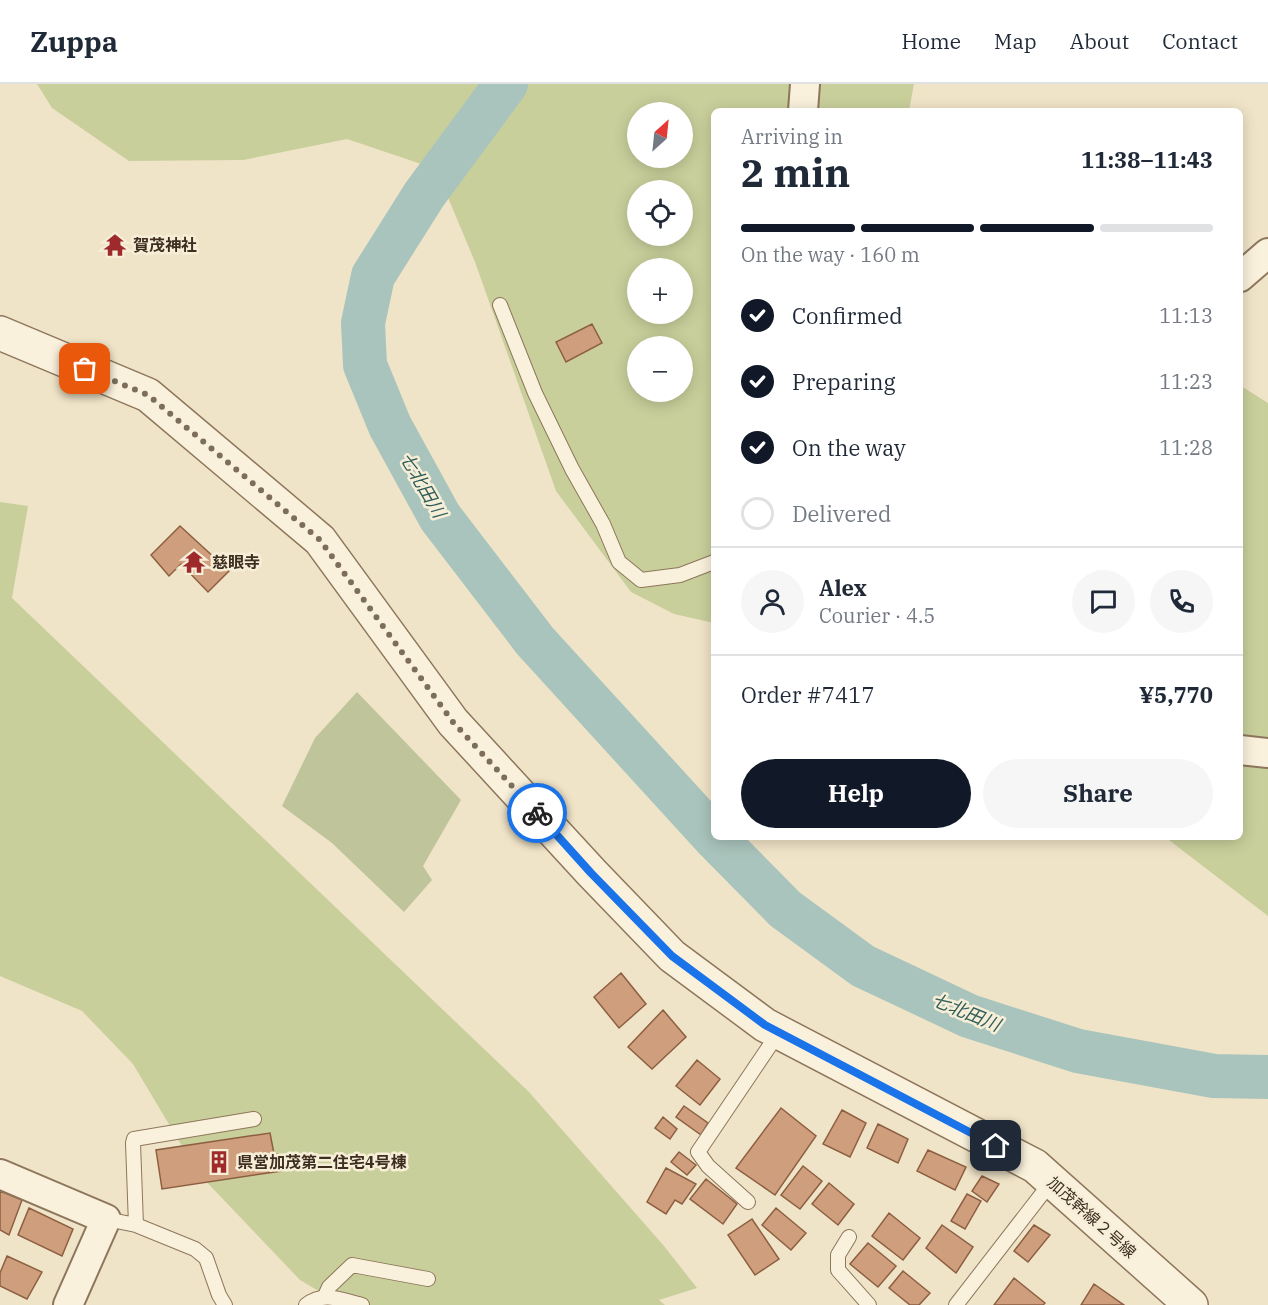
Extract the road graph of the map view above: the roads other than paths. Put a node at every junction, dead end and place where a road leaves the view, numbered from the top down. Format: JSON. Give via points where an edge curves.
{"nodes":[{"id":1,"x":805,"y":84,"type":"edge"},
{"id":2,"x":803,"y":108,"type":"edge"},
{"id":3,"x":1268,"y":253,"type":"edge"},
{"id":4,"x":1243,"y":274,"type":"edge"},
{"id":5,"x":500,"y":305,"type":"dead end"},
{"id":6,"x":0,"y":333,"type":"edge"},
{"id":7,"x":711,"y":563,"type":"edge"},
{"id":8,"x":1243,"y":750,"type":"edge"},
{"id":9,"x":1268,"y":753,"type":"edge"},
{"id":10,"x":779,"y":1032,"type":"junction"},
{"id":11,"x":254,"y":1119,"type":"dead end"},
{"id":12,"x":0,"y":1174,"type":"edge"},
{"id":13,"x":1052,"y":1181,"type":"junction"},
{"id":14,"x":748,"y":1202,"type":"dead end"},
{"id":15,"x":106,"y":1219,"type":"junction"},
{"id":16,"x":136,"y":1225,"type":"junction"},
{"id":17,"x":849,"y":1237,"type":"dead end"},
{"id":18,"x":428,"y":1279,"type":"dead end"},
{"id":19,"x":324,"y":1296,"type":"junction"},
{"id":20,"x":68,"y":1305,"type":"edge"},
{"id":21,"x":225,"y":1305,"type":"edge"},
{"id":22,"x":306,"y":1305,"type":"edge"},
{"id":23,"x":362,"y":1305,"type":"edge"},
{"id":24,"x":868,"y":1305,"type":"edge"},
{"id":25,"x":956,"y":1305,"type":"edge"},
{"id":26,"x":1191,"y":1305,"type":"edge"}],
"edges":[{"from":1,"to":2,"type":"street"},
{"from":3,"to":4,"type":"street"},
{"from":5,"to":7,"type":"lane","via":[[535,393],[619,562],[641,580],[680,575]]},
{"from":6,"to":10,"type":"street","name":"加茂幹線２号線","via":[[148,395],[320,540],[453,722],[591,873],[672,956]]},
{"from":8,"to":9,"type":"street"},
{"from":10,"to":13,"type":"street","name":"加茂幹線２号線","via":[[1035,1166]]},
{"from":10,"to":14,"type":"lane","via":[[698,1152]]},
{"from":11,"to":16,"type":"lane","via":[[134,1139]]},
{"from":12,"to":15,"type":"street"},
{"from":13,"to":25,"type":"lane"},
{"from":13,"to":26,"type":"street","name":"加茂幹線２号線"},
{"from":15,"to":16,"type":"lane"},
{"from":15,"to":20,"type":"street"},
{"from":16,"to":21,"type":"lane","via":[[195,1249],[206,1258]]},
{"from":17,"to":24,"type":"lane","via":[[838,1255],[838,1270]]},
{"from":18,"to":19,"type":"lane","via":[[352,1265]]},
{"from":19,"to":22,"type":"lane"},
{"from":19,"to":23,"type":"lane"}]}
